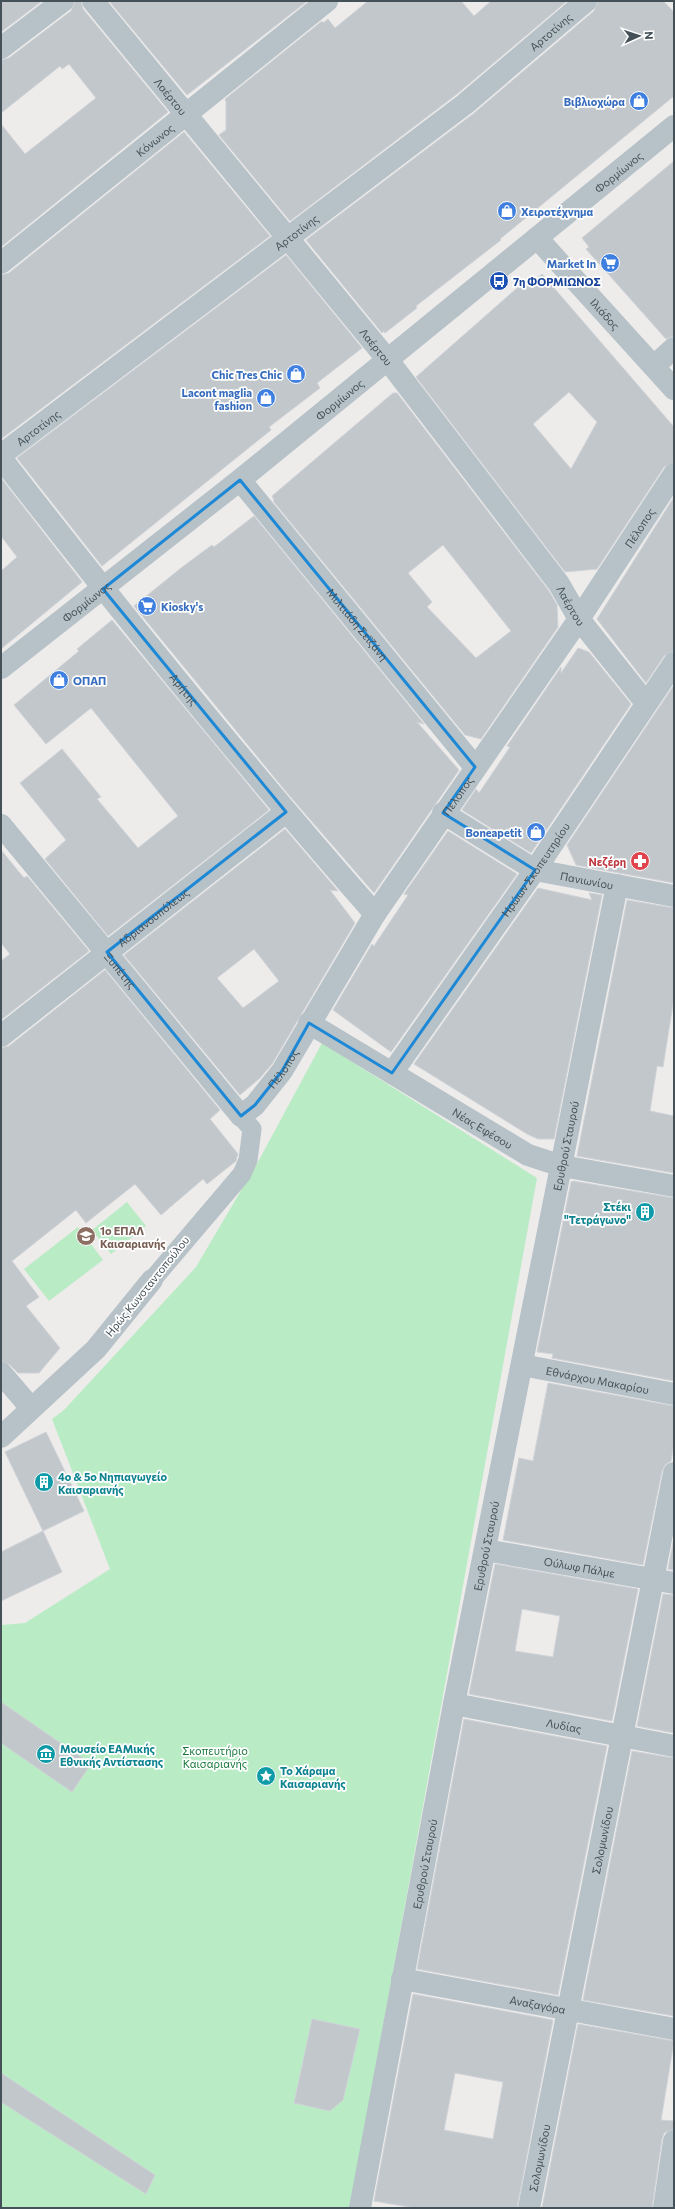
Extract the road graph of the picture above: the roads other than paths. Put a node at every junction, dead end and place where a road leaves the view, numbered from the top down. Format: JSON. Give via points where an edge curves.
{"nodes":[{"id":1,"x":63,"y":1,"type":"edge"},
{"id":2,"x":93,"y":1,"type":"edge"},
{"id":3,"x":327,"y":1,"type":"edge"},
{"id":4,"x":586,"y":1,"type":"edge"},
{"id":5,"x":1,"y":48,"type":"edge"},
{"id":6,"x":187,"y":114,"type":"junction"},
{"id":7,"x":674,"y":126,"type":"edge"},
{"id":8,"x":289,"y":238,"type":"junction"},
{"id":9,"x":537,"y":238,"type":"junction"},
{"id":10,"x":1,"y":263,"type":"edge"},
{"id":11,"x":674,"y":348,"type":"edge"},
{"id":12,"x":386,"y":359,"type":"junction"},
{"id":13,"x":654,"y":366,"type":"junction"},
{"id":14,"x":674,"y":389,"type":"edge"},
{"id":15,"x":1,"y":455,"type":"edge"},
{"id":16,"x":1,"y":458,"type":"edge"},
{"id":17,"x":674,"y":474,"type":"edge"},
{"id":18,"x":240,"y":480,"type":"junction"},
{"id":19,"x":102,"y":589,"type":"junction"},
{"id":20,"x":579,"y":619,"type":"junction"},
{"id":21,"x":674,"y":663,"type":"edge"},
{"id":22,"x":1,"y":668,"type":"edge"},
{"id":23,"x":646,"y":703,"type":"junction"},
{"id":24,"x":475,"y":768,"type":"junction"},
{"id":25,"x":286,"y":812,"type":"junction"},
{"id":26,"x":443,"y":813,"type":"junction"},
{"id":27,"x":1,"y":825,"type":"edge"},
{"id":28,"x":535,"y":870,"type":"junction"},
{"id":29,"x":617,"y":886,"type":"junction"},
{"id":30,"x":674,"y":896,"type":"edge"},
{"id":31,"x":375,"y":914,"type":"junction"},
{"id":32,"x":107,"y":952,"type":"junction"},
{"id":33,"x":310,"y":1023,"type":"junction"},
{"id":34,"x":1,"y":1036,"type":"edge"},
{"id":35,"x":392,"y":1073,"type":"junction"},
{"id":36,"x":241,"y":1116,"type":"junction"},
{"id":37,"x":562,"y":1166,"type":"junction"},
{"id":38,"x":674,"y":1186,"type":"edge"},
{"id":39,"x":152,"y":1280,"type":"joint"},
{"id":40,"x":522,"y":1365,"type":"junction"},
{"id":41,"x":1,"y":1372,"type":"edge"},
{"id":42,"x":674,"y":1394,"type":"edge"},
{"id":43,"x":31,"y":1408,"type":"junction"},
{"id":44,"x":1,"y":1437,"type":"edge"},
{"id":45,"x":674,"y":1473,"type":"edge"},
{"id":46,"x":485,"y":1550,"type":"junction"},
{"id":47,"x":664,"y":1581,"type":"edge"},
{"id":48,"x":454,"y":1704,"type":"junction"},
{"id":49,"x":622,"y":1736,"type":"junction"},
{"id":50,"x":674,"y":1746,"type":"edge"},
{"id":51,"x":402,"y":1979,"type":"junction"},
{"id":52,"x":568,"y":2010,"type":"junction"},
{"id":53,"x":674,"y":2029,"type":"edge"},
{"id":54,"x":674,"y":2142,"type":"edge"},
{"id":55,"x":360,"y":2208,"type":"edge"},
{"id":56,"x":529,"y":2208,"type":"edge"},
{"id":57,"x":664,"y":2208,"type":"edge"}],
"edges":[{"from":1,"to":5,"type":"street"},
{"from":2,"to":6,"type":"street","name":"Λαέρτου"},
{"from":3,"to":6,"type":"street","name":"Κόνωνος"},
{"from":4,"to":8,"type":"street","name":"Αρτοτίνης","via":[[465,104]]},
{"from":6,"to":8,"type":"street","name":"Λαέρτου"},
{"from":6,"to":10,"type":"street","name":"Κόνωνος"},
{"from":7,"to":9,"type":"street","name":"Φορμίωνος"},
{"from":8,"to":12,"type":"street","name":"Λαέρτου"},
{"from":8,"to":15,"type":"street","name":"Αρτοτίνης"},
{"from":9,"to":12,"type":"street","name":"Φορμίωνος"},
{"from":9,"to":13,"type":"street","name":"Ιλιάδος"},
{"from":11,"to":13,"type":"street"},
{"from":12,"to":18,"type":"street","name":"Φορμίωνος"},
{"from":12,"to":20,"type":"street","name":"Λαέρτου","via":[[559,584]]},
{"from":13,"to":14,"type":"street","name":"Ιλιάδος"},
{"from":16,"to":19,"type":"street","name":"Αρήτης"},
{"from":17,"to":20,"type":"street","name":"Πέλοπος"},
{"from":18,"to":19,"type":"street","name":"Φορμίωνος"},
{"from":18,"to":24,"type":"street","name":"Μιλτιάδη Σεϊζάνη"},
{"from":19,"to":22,"type":"street","name":"Φορμίωνος"},
{"from":19,"to":25,"type":"street","name":"Αρήτης"},
{"from":20,"to":23,"type":"street","name":"Λαέρτου"},
{"from":20,"to":24,"type":"street","name":"Πέλοπος"},
{"from":21,"to":23,"type":"street","name":"Ηρώων Σκοπευτηρίου"},
{"from":23,"to":28,"type":"street","name":"Ηρώων Σκοπευτηρίου"},
{"from":24,"to":26,"type":"street","name":"Πέλοπος"},
{"from":25,"to":31,"type":"street","name":"Αρήτης"},
{"from":25,"to":32,"type":"street","name":"Αδριανουπόλεως"},
{"from":26,"to":28,"type":"street","name":"Πανιωνίου"},
{"from":26,"to":31,"type":"street","name":"Πέλοπος"},
{"from":27,"to":32,"type":"street","name":"Ξυπέτης"},
{"from":28,"to":29,"type":"street","name":"Πανιωνίου"},
{"from":28,"to":35,"type":"street","name":"Ηρώων Σκοπευτηρίου"},
{"from":29,"to":30,"type":"street","name":"Πανιωνίου"},
{"from":29,"to":37,"type":"street","name":"Ερυθρού Σταυρού"},
{"from":31,"to":33,"type":"street","name":"Πέλοπος"},
{"from":32,"to":34,"type":"street","name":"Αδριανουπόλεως"},
{"from":32,"to":36,"type":"street","name":"Ξυπέτης"},
{"from":33,"to":35,"type":"street","name":"Νέας Εφέσου"},
{"from":33,"to":36,"type":"street","name":"Πέλοπος","via":[[282,1071],[255,1105]]},
{"from":35,"to":37,"type":"street","name":"Νέας Εφέσου","via":[[528,1155]]},
{"from":36,"to":39,"type":"street","name":"Ηρώς Κωνσταντοπούλου","via":[[252,1130],[248,1160],[242,1174],[187,1243]]},
{"from":37,"to":38,"type":"street","name":"Νέας Εφέσου"},
{"from":37,"to":40,"type":"street","name":"Ερυθρού Σταυρού"},
{"from":39,"to":43,"type":"street","name":"Ηρώς Κωνσταντοπούλου","via":[[96,1349]]},
{"from":40,"to":42,"type":"street","name":"Εθνάρχου Μακαρίου"},
{"from":40,"to":46,"type":"street","name":"Ερυθρού Σταυρού"},
{"from":41,"to":43,"type":"street"},
{"from":43,"to":44,"type":"street","name":"Ηρώς Κωνσταντοπούλου"},
{"from":45,"to":47,"type":"street","name":"Σολομωνίδου"},
{"from":46,"to":47,"type":"street","name":"Ούλωφ Πάλμε"},
{"from":46,"to":48,"type":"street","name":"Ερυθρού Σταυρού"},
{"from":47,"to":49,"type":"street","name":"Σολομωνίδου"},
{"from":48,"to":49,"type":"street","name":"Λυδίας"},
{"from":48,"to":51,"type":"street","name":"Ερυθρού Σταυρού"},
{"from":49,"to":50,"type":"street","name":"Λυδίας"},
{"from":49,"to":52,"type":"street","name":"Σολομωνίδου"},
{"from":51,"to":52,"type":"street","name":"Αναξαγόρα"},
{"from":51,"to":55,"type":"street","name":"Ερυθρού Σταυρού"},
{"from":52,"to":53,"type":"street","name":"Αναξαγόρα"},
{"from":52,"to":56,"type":"street","name":"Σολομωνίδου"},
{"from":54,"to":57,"type":"street"}]}
